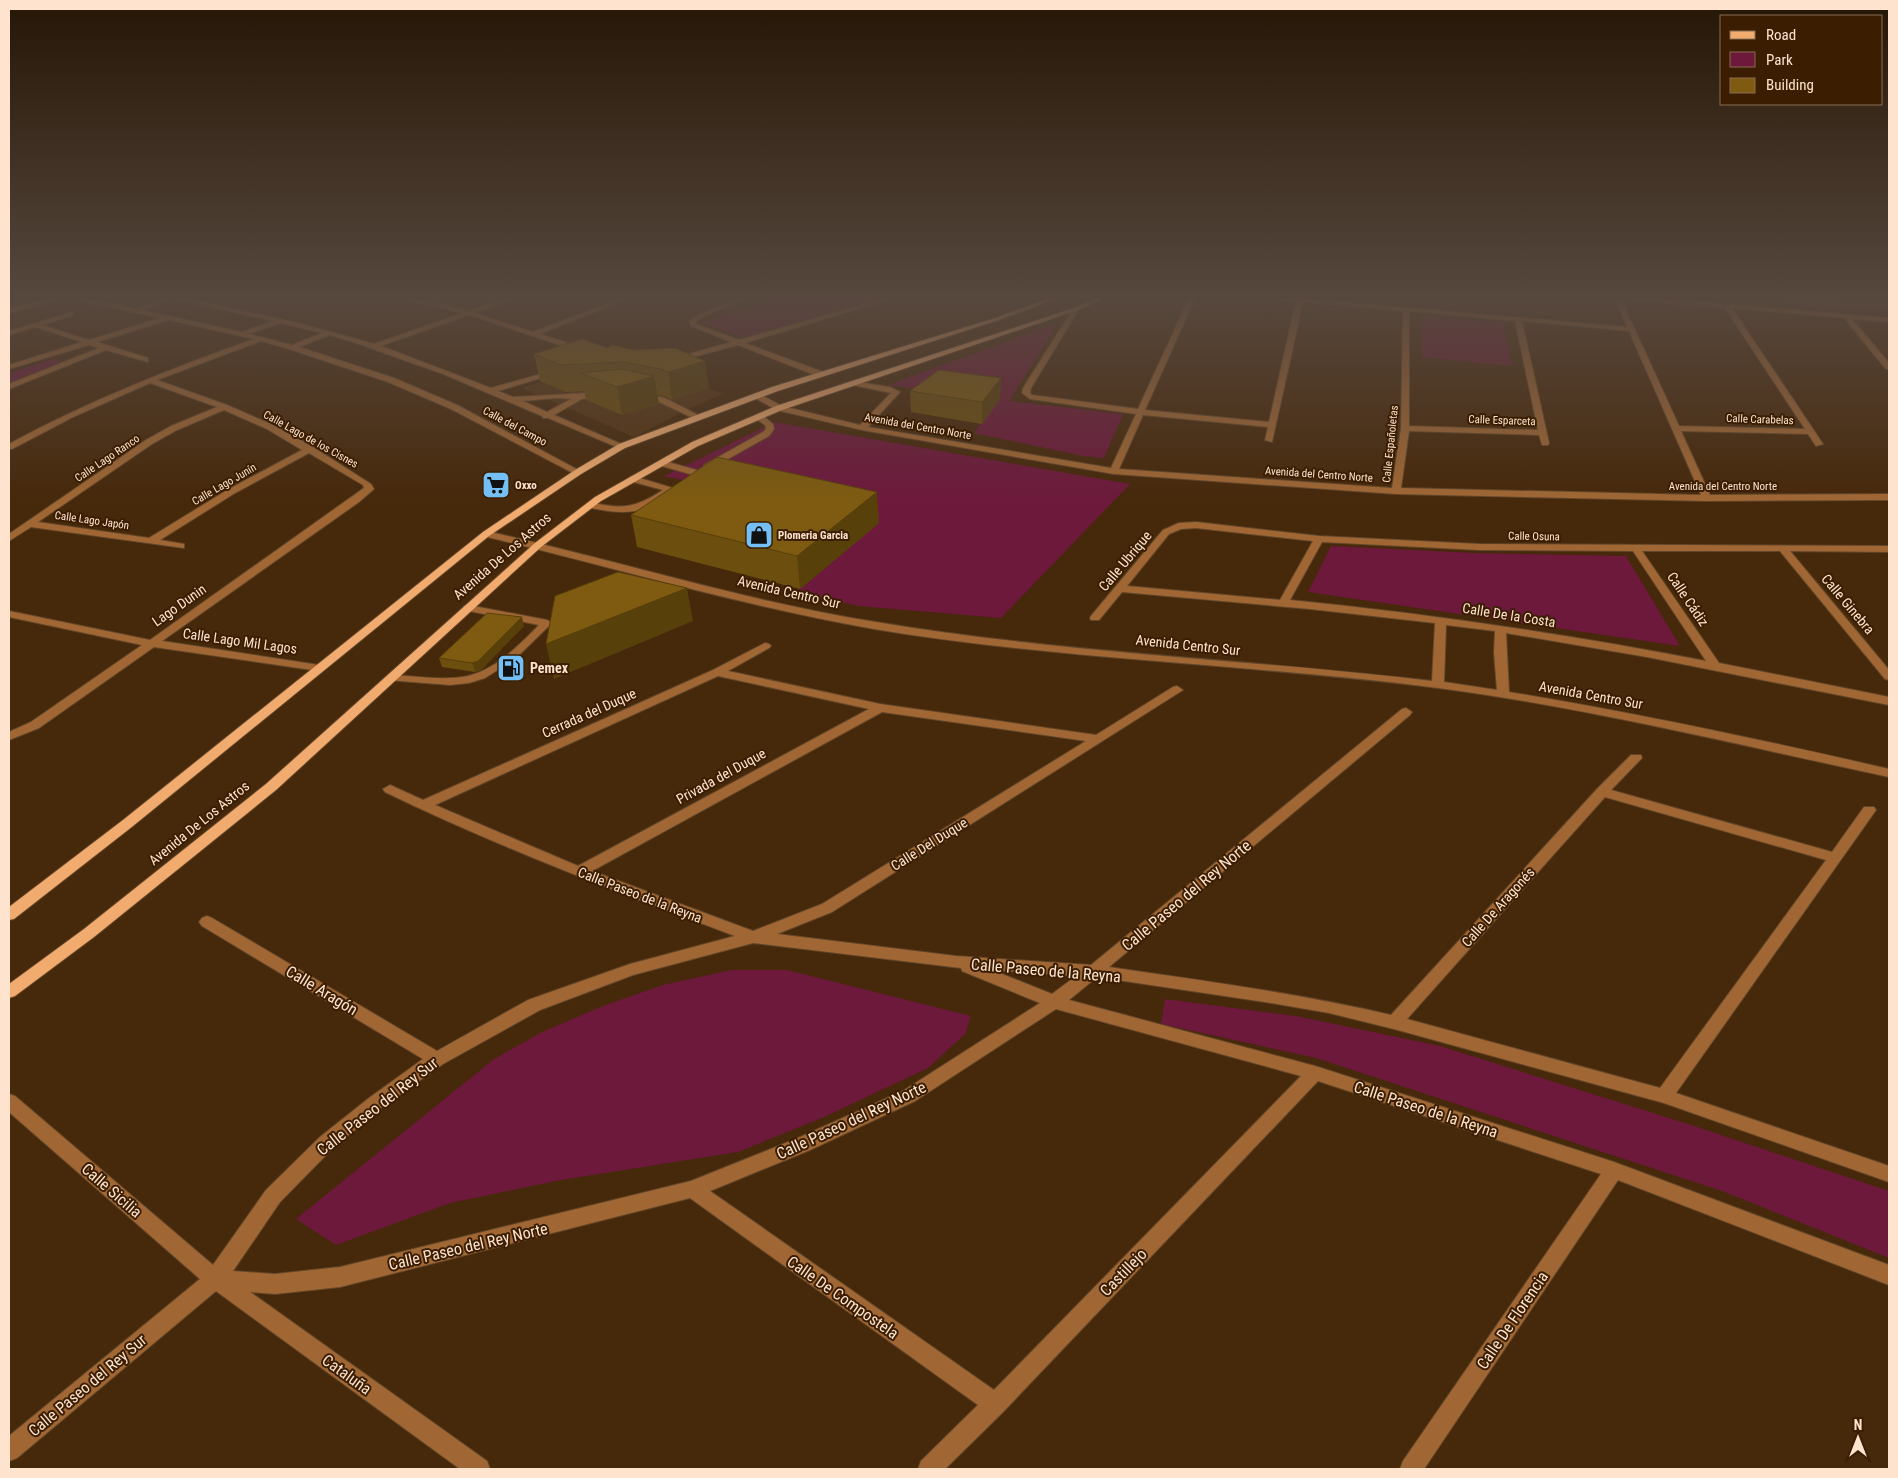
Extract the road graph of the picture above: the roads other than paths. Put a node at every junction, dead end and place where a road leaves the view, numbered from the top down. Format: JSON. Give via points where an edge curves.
{"nodes":[{"id":1,"x":63,"y":365,"type":"edge"},
{"id":2,"x":190,"y":365,"type":"edge"},
{"id":3,"x":346,"y":365,"type":"edge"},
{"id":4,"x":426,"y":365,"type":"edge"},
{"id":5,"x":796,"y":365,"type":"edge"},
{"id":6,"x":849,"y":365,"type":"edge"},
{"id":7,"x":909,"y":365,"type":"edge"},
{"id":8,"x":1041,"y":365,"type":"edge"},
{"id":9,"x":1162,"y":365,"type":"edge"},
{"id":10,"x":1285,"y":365,"type":"edge"},
{"id":11,"x":1406,"y":365,"type":"edge"},
{"id":12,"x":1528,"y":365,"type":"edge"},
{"id":13,"x":1648,"y":365,"type":"edge"},
{"id":14,"x":1766,"y":365,"type":"edge"},
{"id":15,"x":563,"y":368,"type":"edge"},
{"id":16,"x":820,"y":374,"type":"junction"},
{"id":17,"x":149,"y":380,"type":"junction"},
{"id":18,"x":855,"y":383,"type":"junction"},
{"id":19,"x":9,"y":387,"type":"edge"},
{"id":20,"x":490,"y":391,"type":"junction"},
{"id":21,"x":611,"y":393,"type":"edge"},
{"id":22,"x":636,"y":394,"type":"edge"},
{"id":23,"x":756,"y":396,"type":"junction"},
{"id":24,"x":580,"y":397,"type":"junction"},
{"id":25,"x":510,"y":400,"type":"junction"},
{"id":26,"x":224,"y":407,"type":"junction"},
{"id":27,"x":779,"y":408,"type":"junction"},
{"id":28,"x":1140,"y":412,"type":"junction"},
{"id":29,"x":546,"y":416,"type":"junction"},
{"id":30,"x":698,"y":417,"type":"junction"},
{"id":31,"x":759,"y":417,"type":"junction"},
{"id":32,"x":1272,"y":425,"type":"junction"},
{"id":33,"x":862,"y":428,"type":"junction"},
{"id":34,"x":1405,"y":428,"type":"junction"},
{"id":35,"x":1676,"y":428,"type":"junction"},
{"id":36,"x":1811,"y":432,"type":"junction"},
{"id":37,"x":1542,"y":433,"type":"junction"},
{"id":38,"x":1269,"y":440,"type":"dead end"},
{"id":39,"x":1545,"y":443,"type":"dead end"},
{"id":40,"x":1820,"y":444,"type":"dead end"},
{"id":41,"x":622,"y":446,"type":"junction"},
{"id":42,"x":9,"y":448,"type":"edge"},
{"id":43,"x":310,"y":450,"type":"junction"},
{"id":44,"x":661,"y":463,"type":"junction"},
{"id":45,"x":1114,"y":471,"type":"junction"},
{"id":46,"x":578,"y":472,"type":"junction"},
{"id":47,"x":697,"y":473,"type":"junction"},
{"id":48,"x":633,"y":479,"type":"junction"},
{"id":49,"x":677,"y":485,"type":"junction"},
{"id":50,"x":1396,"y":491,"type":"junction"},
{"id":51,"x":365,"y":494,"type":"joint"},
{"id":52,"x":1889,"y":497,"type":"edge"},
{"id":53,"x":1706,"y":498,"type":"junction"},
{"id":54,"x":590,"y":505,"type":"junction"},
{"id":55,"x":30,"y":524,"type":"junction"},
{"id":56,"x":1179,"y":526,"type":"joint"},
{"id":57,"x":486,"y":534,"type":"junction"},
{"id":58,"x":9,"y":538,"type":"edge"},
{"id":59,"x":1319,"y":539,"type":"junction"},
{"id":60,"x":151,"y":541,"type":"junction"},
{"id":61,"x":538,"y":545,"type":"junction"},
{"id":62,"x":181,"y":546,"type":"dead end"},
{"id":63,"x":1783,"y":549,"type":"junction"},
{"id":64,"x":1889,"y":549,"type":"edge"},
{"id":65,"x":1637,"y":550,"type":"junction"},
{"id":66,"x":670,"y":579,"type":"junction"},
{"id":67,"x":652,"y":585,"type":"edge"},
{"id":68,"x":1119,"y":589,"type":"junction"},
{"id":69,"x":1284,"y":602,"type":"junction"},
{"id":70,"x":468,"y":608,"type":"junction"},
{"id":71,"x":9,"y":614,"type":"edge"},
{"id":72,"x":1095,"y":618,"type":"dead end"},
{"id":73,"x":1441,"y":620,"type":"junction"},
{"id":74,"x":1501,"y":629,"type":"junction"},
{"id":75,"x":150,"y":643,"type":"junction"},
{"id":76,"x":765,"y":646,"type":"dead end"},
{"id":77,"x":1714,"y":666,"type":"junction"},
{"id":78,"x":319,"y":668,"type":"junction"},
{"id":79,"x":717,"y":672,"type":"junction"},
{"id":80,"x":1889,"y":677,"type":"edge"},
{"id":81,"x":391,"y":678,"type":"junction"},
{"id":82,"x":1438,"y":685,"type":"junction"},
{"id":83,"x":1177,"y":690,"type":"dead end"},
{"id":84,"x":1503,"y":695,"type":"junction"},
{"id":85,"x":1889,"y":702,"type":"edge"},
{"id":86,"x":880,"y":708,"type":"junction"},
{"id":87,"x":1406,"y":712,"type":"dead end"},
{"id":88,"x":9,"y":736,"type":"edge"},
{"id":89,"x":1098,"y":739,"type":"junction"},
{"id":90,"x":1636,"y":758,"type":"dead end"},
{"id":91,"x":1889,"y":773,"type":"edge"},
{"id":92,"x":390,"y":788,"type":"dead end"},
{"id":93,"x":1602,"y":792,"type":"junction"},
{"id":94,"x":423,"y":805,"type":"junction"},
{"id":95,"x":1869,"y":810,"type":"dead end"},
{"id":96,"x":1836,"y":858,"type":"junction"},
{"id":97,"x":579,"y":872,"type":"junction"},
{"id":98,"x":9,"y":915,"type":"edge"},
{"id":99,"x":207,"y":922,"type":"dead end"},
{"id":100,"x":753,"y":937,"type":"junction"},
{"id":101,"x":956,"y":962,"type":"junction"},
{"id":102,"x":1094,"y":971,"type":"junction"},
{"id":103,"x":9,"y":992,"type":"edge"},
{"id":104,"x":1054,"y":1002,"type":"junction"},
{"id":105,"x":1394,"y":1022,"type":"junction"},
{"id":106,"x":436,"y":1058,"type":"junction"},
{"id":107,"x":1315,"y":1073,"type":"junction"},
{"id":108,"x":1664,"y":1096,"type":"junction"},
{"id":109,"x":9,"y":1101,"type":"edge"},
{"id":110,"x":1614,"y":1170,"type":"junction"},
{"id":111,"x":1889,"y":1174,"type":"edge"},
{"id":112,"x":692,"y":1189,"type":"junction"},
{"id":113,"x":1889,"y":1275,"type":"edge"},
{"id":114,"x":215,"y":1279,"type":"junction"},
{"id":115,"x":995,"y":1404,"type":"junction"},
{"id":116,"x":9,"y":1450,"type":"edge"},
{"id":117,"x":479,"y":1469,"type":"edge"},
{"id":118,"x":929,"y":1469,"type":"edge"},
{"id":119,"x":1411,"y":1469,"type":"edge"}],
"edges":[{"from":1,"to":19,"type":"street"},
{"from":2,"to":17,"type":"street"},
{"from":3,"to":46,"type":"street","name":"Calle del Campo","via":[[454,407]]},
{"from":4,"to":20,"type":"street","name":"Calle del Campo"},
{"from":5,"to":16,"type":"street"},
{"from":6,"to":16,"type":"main road","name":"Avenida De Los Astros"},
{"from":7,"to":18,"type":"main road","name":"Avenida De Los Astros"},
{"from":8,"to":28,"type":"street","via":[[1026,393],[1040,399]]},
{"from":9,"to":28,"type":"street"},
{"from":10,"to":32,"type":"street"},
{"from":11,"to":34,"type":"street","name":"Calle Españoletas"},
{"from":12,"to":37,"type":"street","name":"Calle Esparceta"},
{"from":13,"to":35,"type":"street"},
{"from":14,"to":36,"type":"street","name":"Calle Carabelas"},
{"from":15,"to":20,"type":"street"},
{"from":16,"to":23,"type":"main road","name":"Avenida De Los Astros"},
{"from":17,"to":26,"type":"street","name":"Calle Lago de los Cisnes"},
{"from":17,"to":42,"type":"street","via":[[67,416]]},
{"from":18,"to":27,"type":"main road","name":"Avenida De Los Astros"},
{"from":18,"to":33,"type":"street","via":[[890,388],[896,392]]},
{"from":20,"to":25,"type":"street","name":"Calle del Campo"},
{"from":21,"to":24,"type":"street"},
{"from":22,"to":30,"type":"street","via":[[662,400]]},
{"from":23,"to":27,"type":"street","name":"Avenida del Centro Norte"},
{"from":23,"to":30,"type":"main road","name":"Avenida De Los Astros"},
{"from":24,"to":25,"type":"street"},
{"from":24,"to":29,"type":"street"},
{"from":25,"to":29,"type":"street","name":"Calle del Campo"},
{"from":26,"to":43,"type":"street","name":"Calle Lago de los Cisnes","via":[[270,427]]},
{"from":26,"to":55,"type":"street","name":"Calle Lago Ranco","via":[[149,442]]},
{"from":27,"to":31,"type":"main road","name":"Avenida De Los Astros"},
{"from":27,"to":33,"type":"street","name":"Avenida del Centro Norte"},
{"from":28,"to":32,"type":"street"},
{"from":28,"to":45,"type":"street"},
{"from":29,"to":41,"type":"street","name":"Calle del Campo"},
{"from":30,"to":41,"type":"main road","name":"Avenida De Los Astros"},
{"from":31,"to":44,"type":"main road","name":"Avenida De Los Astros","via":[[695,444]]},
{"from":31,"to":47,"type":"street","via":[[768,424],[770,429],[766,434]]},
{"from":32,"to":38,"type":"street"},
{"from":33,"to":45,"type":"street","name":"Avenida del Centro Norte"},
{"from":34,"to":37,"type":"street","name":"Calle Esparceta"},
{"from":34,"to":50,"type":"street","name":"Calle Españoletas"},
{"from":35,"to":36,"type":"street","name":"Calle Carabelas"},
{"from":35,"to":53,"type":"street"},
{"from":36,"to":40,"type":"street"},
{"from":37,"to":39,"type":"street"},
{"from":41,"to":46,"type":"main road","name":"Avenida De Los Astros"},
{"from":43,"to":51,"type":"street","name":"Calle Lago de los Cisnes","via":[[367,484],[369,489]]},
{"from":43,"to":60,"type":"street","name":"Calle Lago Junín","via":[[232,491]]},
{"from":44,"to":47,"type":"street"},
{"from":44,"to":48,"type":"main road","name":"Avenida De Los Astros"},
{"from":45,"to":50,"type":"street","name":"Avenida del Centro Norte"},
{"from":46,"to":57,"type":"main road","name":"Avenida De Los Astros"},
{"from":47,"to":49,"type":"street"},
{"from":48,"to":49,"type":"street"},
{"from":48,"to":54,"type":"main road","name":"Avenida De Los Astros"},
{"from":49,"to":54,"type":"street","via":[[641,508],[627,512]]},
{"from":50,"to":53,"type":"street","name":"Avenida del Centro Norte"},
{"from":51,"to":75,"type":"street","name":"Lago Dunin"},
{"from":52,"to":53,"type":"street","name":"Avenida del Centro Norte"},
{"from":54,"to":61,"type":"main road","name":"Avenida De Los Astros"},
{"from":55,"to":58,"type":"street","name":"Calle Lago Ranco"},
{"from":55,"to":60,"type":"street","name":"Calle Lago Japón"},
{"from":56,"to":59,"type":"street","name":"Calle Osuna","via":[[1196,525]]},
{"from":56,"to":68,"type":"street","name":"Calle Ubrique","via":[[1166,532]]},
{"from":57,"to":61,"type":"street","name":"Avenida Centro Sur"},
{"from":57,"to":78,"type":"main road","name":"Avenida De Los Astros"},
{"from":59,"to":65,"type":"street","name":"Calle Osuna"},
{"from":59,"to":69,"type":"street"},
{"from":60,"to":62,"type":"street","name":"Calle Lago Japón"},
{"from":61,"to":66,"type":"street","name":"Avenida Centro Sur"},
{"from":61,"to":70,"type":"main road","name":"Avenida De Los Astros"},
{"from":63,"to":64,"type":"street","name":"Calle Osuna"},
{"from":63,"to":65,"type":"street","name":"Calle Osuna"},
{"from":63,"to":80,"type":"street","name":"Calle Ginebra"},
{"from":65,"to":77,"type":"street","name":"Calle Cádiz"},
{"from":66,"to":67,"type":"street"},
{"from":66,"to":82,"type":"street","name":"Avenida Centro Sur","via":[[788,609],[876,626],[982,640]]},
{"from":68,"to":69,"type":"street","name":"Calle De la Costa"},
{"from":68,"to":72,"type":"street","name":"Calle Ubrique"},
{"from":69,"to":73,"type":"street","name":"Calle De la Costa"},
{"from":70,"to":81,"type":"main road","name":"Avenida De Los Astros"},
{"from":70,"to":81,"type":"street","via":[[551,622],[503,664],[486,674],[445,681]]},
{"from":71,"to":75,"type":"street","name":"Calle Lago Mil Lagos"},
{"from":73,"to":74,"type":"street","name":"Calle De la Costa"},
{"from":73,"to":82,"type":"street"},
{"from":74,"to":77,"type":"street","name":"Calle De la Costa"},
{"from":74,"to":84,"type":"street"},
{"from":75,"to":78,"type":"street","name":"Calle Lago Mil Lagos"},
{"from":75,"to":88,"type":"street","name":"Lago Dunin","via":[[36,725]]},
{"from":76,"to":79,"type":"street","name":"Cerrada del Duque"},
{"from":77,"to":85,"type":"street","name":"Calle De la Costa"},
{"from":78,"to":98,"type":"main road","name":"Avenida De Los Astros"},
{"from":79,"to":86,"type":"street"},
{"from":79,"to":94,"type":"street","name":"Cerrada del Duque"},
{"from":81,"to":103,"type":"main road","name":"Avenida De Los Astros","via":[[271,787],[89,933]]},
{"from":82,"to":84,"type":"street","name":"Avenida Centro Sur"},
{"from":83,"to":89,"type":"street","name":"Calle Del Duque"},
{"from":84,"to":91,"type":"street","name":"Avenida Centro Sur","via":[[1666,724]]},
{"from":86,"to":89,"type":"street"},
{"from":86,"to":97,"type":"street","name":"Privada del Duque"},
{"from":87,"to":102,"type":"street","name":"Calle Paseo del Rey Norte"},
{"from":89,"to":100,"type":"street","name":"Calle Del Duque","via":[[827,908]]},
{"from":90,"to":93,"type":"street","name":"Calle De Aragonés"},
{"from":92,"to":94,"type":"street","name":"Calle Paseo de la Reyna"},
{"from":93,"to":96,"type":"street"},
{"from":93,"to":105,"type":"street","name":"Calle De Aragonés"},
{"from":94,"to":97,"type":"street","name":"Calle Paseo de la Reyna"},
{"from":95,"to":96,"type":"street"},
{"from":96,"to":108,"type":"street"},
{"from":97,"to":100,"type":"street","name":"Calle Paseo de la Reyna"},
{"from":99,"to":106,"type":"street","name":"Calle Aragón"},
{"from":100,"to":101,"type":"street","name":"Calle Paseo de la Reyna"},
{"from":100,"to":106,"type":"street","name":"Calle Paseo del Rey Sur","via":[[630,970],[534,1005]]},
{"from":101,"to":102,"type":"street","name":"Calle Paseo de la Reyna"},
{"from":101,"to":104,"type":"street","name":"Calle Paseo de la Reyna"},
{"from":102,"to":104,"type":"street","name":"Calle Paseo del Rey Norte"},
{"from":102,"to":105,"type":"street","name":"Calle Paseo de la Reyna","via":[[1265,996]]},
{"from":104,"to":107,"type":"street","name":"Calle Paseo de la Reyna"},
{"from":104,"to":112,"type":"street","name":"Calle Paseo del Rey Norte","via":[[909,1096],[804,1144]]},
{"from":105,"to":108,"type":"street","name":"Calle Paseo de la Reyna"},
{"from":106,"to":114,"type":"street","name":"Calle Paseo del Rey Sur","via":[[326,1143],[273,1196]]},
{"from":107,"to":110,"type":"street","name":"Calle Paseo de la Reyna"},
{"from":107,"to":115,"type":"street","name":"Castillejo"},
{"from":108,"to":111,"type":"street","name":"Calle Paseo de la Reyna"},
{"from":109,"to":114,"type":"street","name":"Calle Sicilia"},
{"from":110,"to":113,"type":"street","name":"Calle Paseo de la Reyna"},
{"from":110,"to":119,"type":"street","name":"Calle De Florencia"},
{"from":112,"to":114,"type":"street","name":"Calle Paseo del Rey Norte","via":[[340,1277],[276,1284]]},
{"from":112,"to":115,"type":"street","name":"Calle De Compostela"},
{"from":114,"to":116,"type":"street","name":"Calle Paseo del Rey Sur"},
{"from":114,"to":117,"type":"street","name":"Cataluña"},
{"from":115,"to":118,"type":"street","name":"Castillejo"}]}
